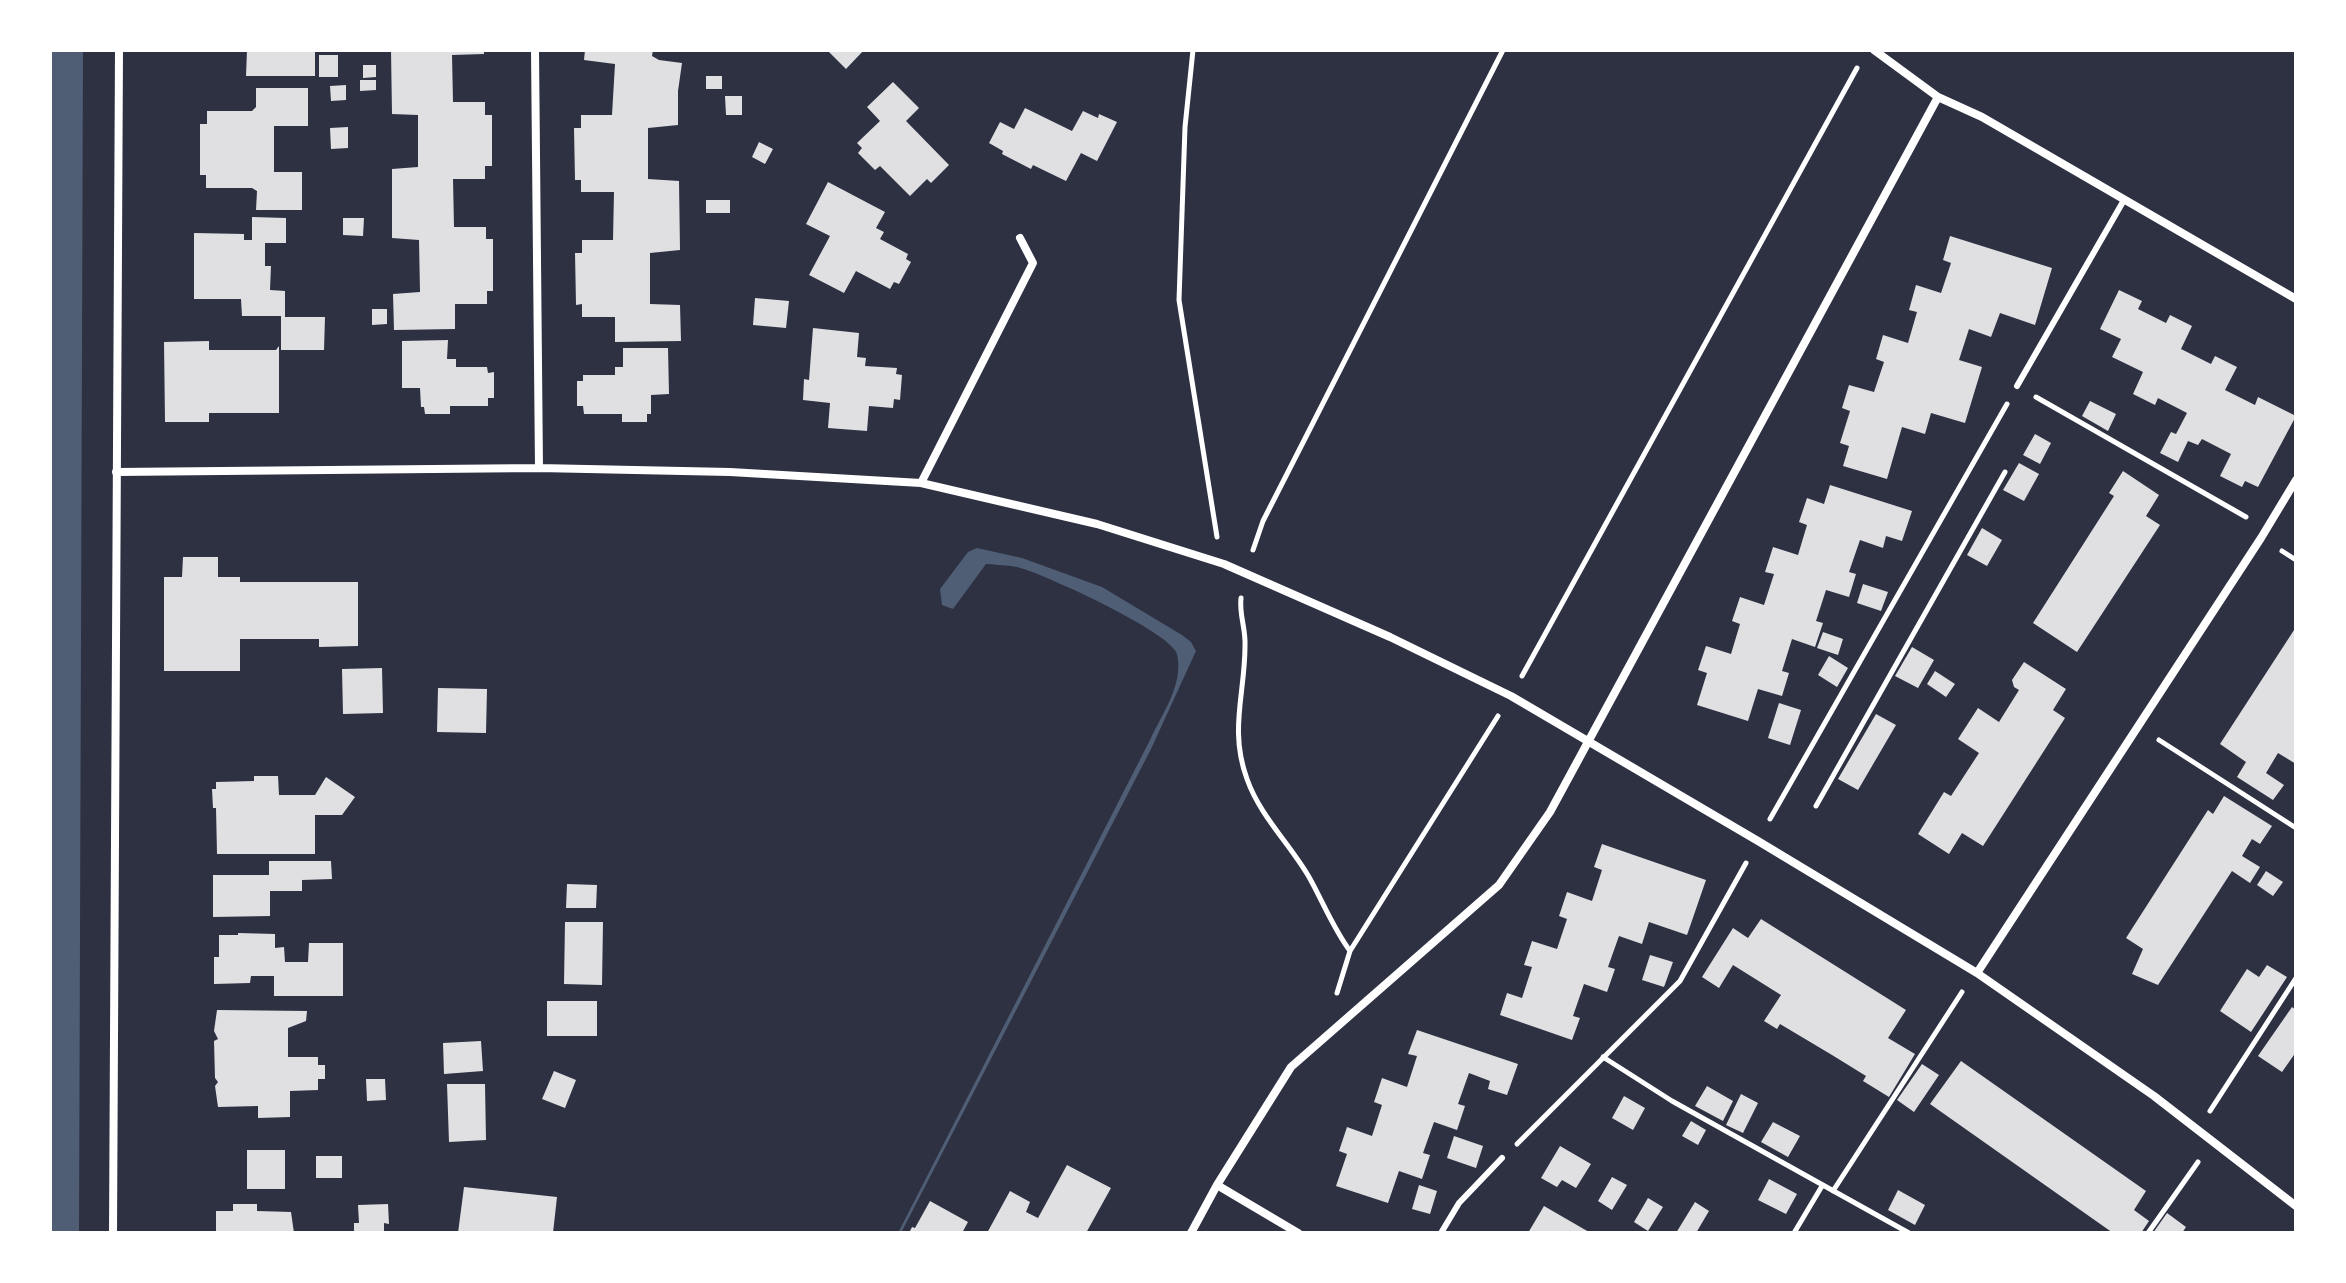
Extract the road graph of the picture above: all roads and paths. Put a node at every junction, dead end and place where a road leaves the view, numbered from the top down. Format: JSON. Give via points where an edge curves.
{"nodes":[{"id":1,"x":119,"y":50,"type":"edge"},
{"id":2,"x":535,"y":50,"type":"edge"},
{"id":3,"x":1193,"y":50,"type":"edge"},
{"id":4,"x":1503,"y":50,"type":"edge"},
{"id":5,"x":1874,"y":50,"type":"edge"},
{"id":6,"x":1859,"y":64,"type":"dead end"},
{"id":7,"x":1938,"y":97,"type":"junction"},
{"id":8,"x":2124,"y":200,"type":"junction"},
{"id":9,"x":1020,"y":238,"type":"dead end"},
{"id":10,"x":2296,"y":299,"type":"edge"},
{"id":11,"x":2017,"y":386,"type":"junction"},
{"id":12,"x":539,"y":468,"type":"junction"},
{"id":13,"x":116,"y":472,"type":"junction"},
{"id":14,"x":2005,"y":472,"type":"dead end"},
{"id":15,"x":2296,"y":480,"type":"edge"},
{"id":16,"x":921,"y":483,"type":"junction"},
{"id":17,"x":2266,"y":530,"type":"junction"},
{"id":18,"x":1224,"y":564,"type":"junction"},
{"id":19,"x":1246,"y":573,"type":"junction"},
{"id":20,"x":1511,"y":696,"type":"junction"},
{"id":21,"x":2138,"y":727,"type":"junction"},
{"id":22,"x":1590,"y":742,"type":"junction"},
{"id":23,"x":1816,"y":806,"type":"dead end"},
{"id":24,"x":2296,"y":828,"type":"edge"},
{"id":25,"x":1758,"y":841,"type":"junction"},
{"id":26,"x":1350,"y":951,"type":"junction"},
{"id":27,"x":1977,"y":973,"type":"junction"},
{"id":28,"x":2296,"y":978,"type":"edge"},
{"id":29,"x":1323,"y":1037,"type":"junction"},
{"id":30,"x":1603,"y":1057,"type":"junction"},
{"id":31,"x":2197,"y":1130,"type":"junction"},
{"id":32,"x":2213,"y":1141,"type":"junction"},
{"id":33,"x":1502,"y":1158,"type":"joint"},
{"id":34,"x":1217,"y":1185,"type":"junction"},
{"id":35,"x":1822,"y":1186,"type":"junction"},
{"id":36,"x":1833,"y":1191,"type":"junction"},
{"id":37,"x":2296,"y":1206,"type":"edge"},
{"id":38,"x":113,"y":1233,"type":"edge"},
{"id":39,"x":1191,"y":1233,"type":"edge"},
{"id":40,"x":1298,"y":1233,"type":"edge"},
{"id":41,"x":1441,"y":1233,"type":"edge"},
{"id":42,"x":1794,"y":1233,"type":"edge"},
{"id":43,"x":1909,"y":1233,"type":"edge"},
{"id":44,"x":2148,"y":1233,"type":"edge"}],
"edges":[{"from":1,"to":13,"type":"street"},
{"from":2,"to":12,"type":"street"},
{"from":3,"to":18,"type":"path","via":[[1179,300],[1212,518]]},
{"from":4,"to":19,"type":"path","via":[[1263,521]]},
{"from":5,"to":7,"type":"street"},
{"from":6,"to":20,"type":"path"},
{"from":7,"to":8,"type":"street"},
{"from":7,"to":22,"type":"street"},
{"from":8,"to":10,"type":"street"},
{"from":8,"to":11,"type":"lane"},
{"from":9,"to":16,"type":"street","via":[[1033,263]]},
{"from":11,"to":17,"type":"path"},
{"from":11,"to":25,"type":"path"},
{"from":12,"to":13,"type":"street"},
{"from":12,"to":16,"type":"street"},
{"from":13,"to":38,"type":"street"},
{"from":14,"to":23,"type":"path"},
{"from":15,"to":17,"type":"street"},
{"from":16,"to":18,"type":"street","via":[[1097,524]]},
{"from":17,"to":21,"type":"street"},
{"from":18,"to":19,"type":"street"},
{"from":19,"to":20,"type":"street"},
{"from":19,"to":26,"type":"path","via":[[1240,614],[1246,648],[1237,720],[1247,780]]},
{"from":20,"to":22,"type":"street"},
{"from":20,"to":26,"type":"path"},
{"from":21,"to":24,"type":"path"},
{"from":21,"to":27,"type":"street"},
{"from":22,"to":25,"type":"street"},
{"from":22,"to":29,"type":"street","via":[[1499,885]]},
{"from":25,"to":27,"type":"street"},
{"from":25,"to":30,"type":"path","via":[[1680,981]]},
{"from":26,"to":29,"type":"path"},
{"from":27,"to":31,"type":"street"},
{"from":27,"to":36,"type":"path"},
{"from":28,"to":31,"type":"path"},
{"from":29,"to":34,"type":"street","via":[[1291,1067]]},
{"from":30,"to":33,"type":"path"},
{"from":30,"to":35,"type":"path"},
{"from":31,"to":32,"type":"street"},
{"from":32,"to":37,"type":"street"},
{"from":32,"to":44,"type":"path"},
{"from":33,"to":41,"type":"lane","via":[[1459,1203]]},
{"from":34,"to":39,"type":"street"},
{"from":34,"to":40,"type":"street"},
{"from":35,"to":36,"type":"path"},
{"from":35,"to":42,"type":"path"},
{"from":36,"to":43,"type":"path"}]}
